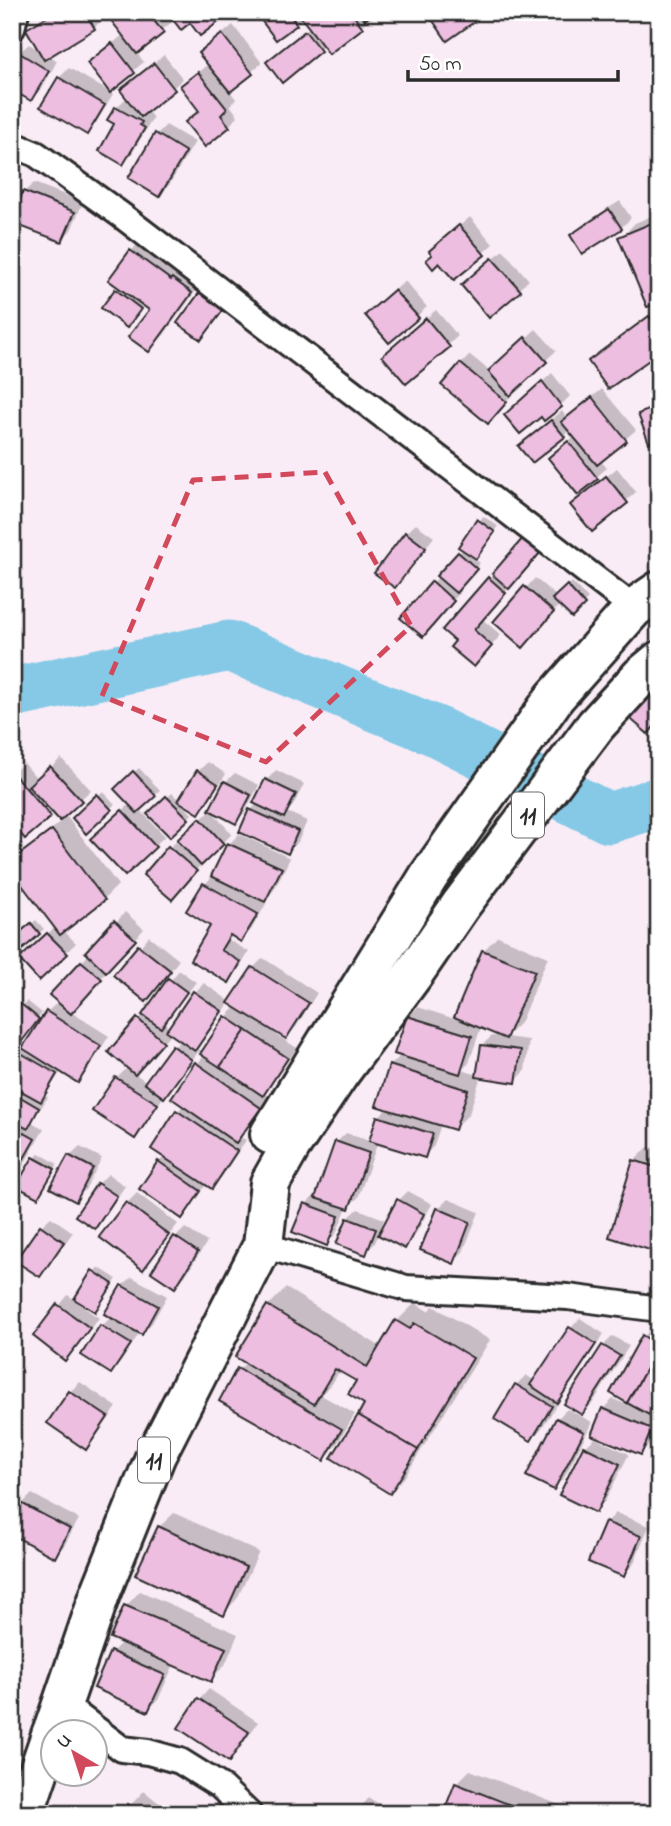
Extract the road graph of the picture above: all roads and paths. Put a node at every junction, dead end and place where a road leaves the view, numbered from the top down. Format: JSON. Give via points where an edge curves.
{"nodes":[{"id":1,"x":16,"y":12,"type":"edge"},
{"id":2,"x":12,"y":28,"type":"edge"},
{"id":3,"x":12,"y":144,"type":"edge"},
{"id":4,"x":646,"y":599,"type":"edge"},
{"id":5,"x":659,"y":661,"type":"edge"},
{"id":6,"x":270,"y":1197,"type":"junction"},
{"id":7,"x":262,"y":1245,"type":"junction"},
{"id":8,"x":659,"y":1308,"type":"edge"},
{"id":9,"x":58,"y":1717,"type":"edge"},
{"id":10,"x":108,"y":1743,"type":"edge"},
{"id":11,"x":38,"y":1774,"type":"edge"},
{"id":12,"x":24,"y":1814,"type":"edge"},
{"id":13,"x":248,"y":1814,"type":"edge"}],
"edges":[{"from":1,"to":2,"type":"street"},
{"from":3,"to":4,"type":"street","via":[[36,154],[121,215]]},
{"from":4,"to":6,"type":"highway","number":"11","via":[[555,696],[429,876],[274,1127],[253,1170]]},
{"from":5,"to":6,"type":"highway","number":"11","via":[[596,725],[460,906],[339,1074],[270,1183]]},
{"from":6,"to":7,"type":"highway","number":"11"},
{"from":7,"to":8,"type":"street","via":[[406,1288],[568,1297]]},
{"from":7,"to":9,"type":"highway","number":"11","via":[[156,1455],[100,1594]]},
{"from":10,"to":13,"type":"street","via":[[180,1761],[220,1786]]},
{"from":11,"to":12,"type":"highway","number":"11"}]}
